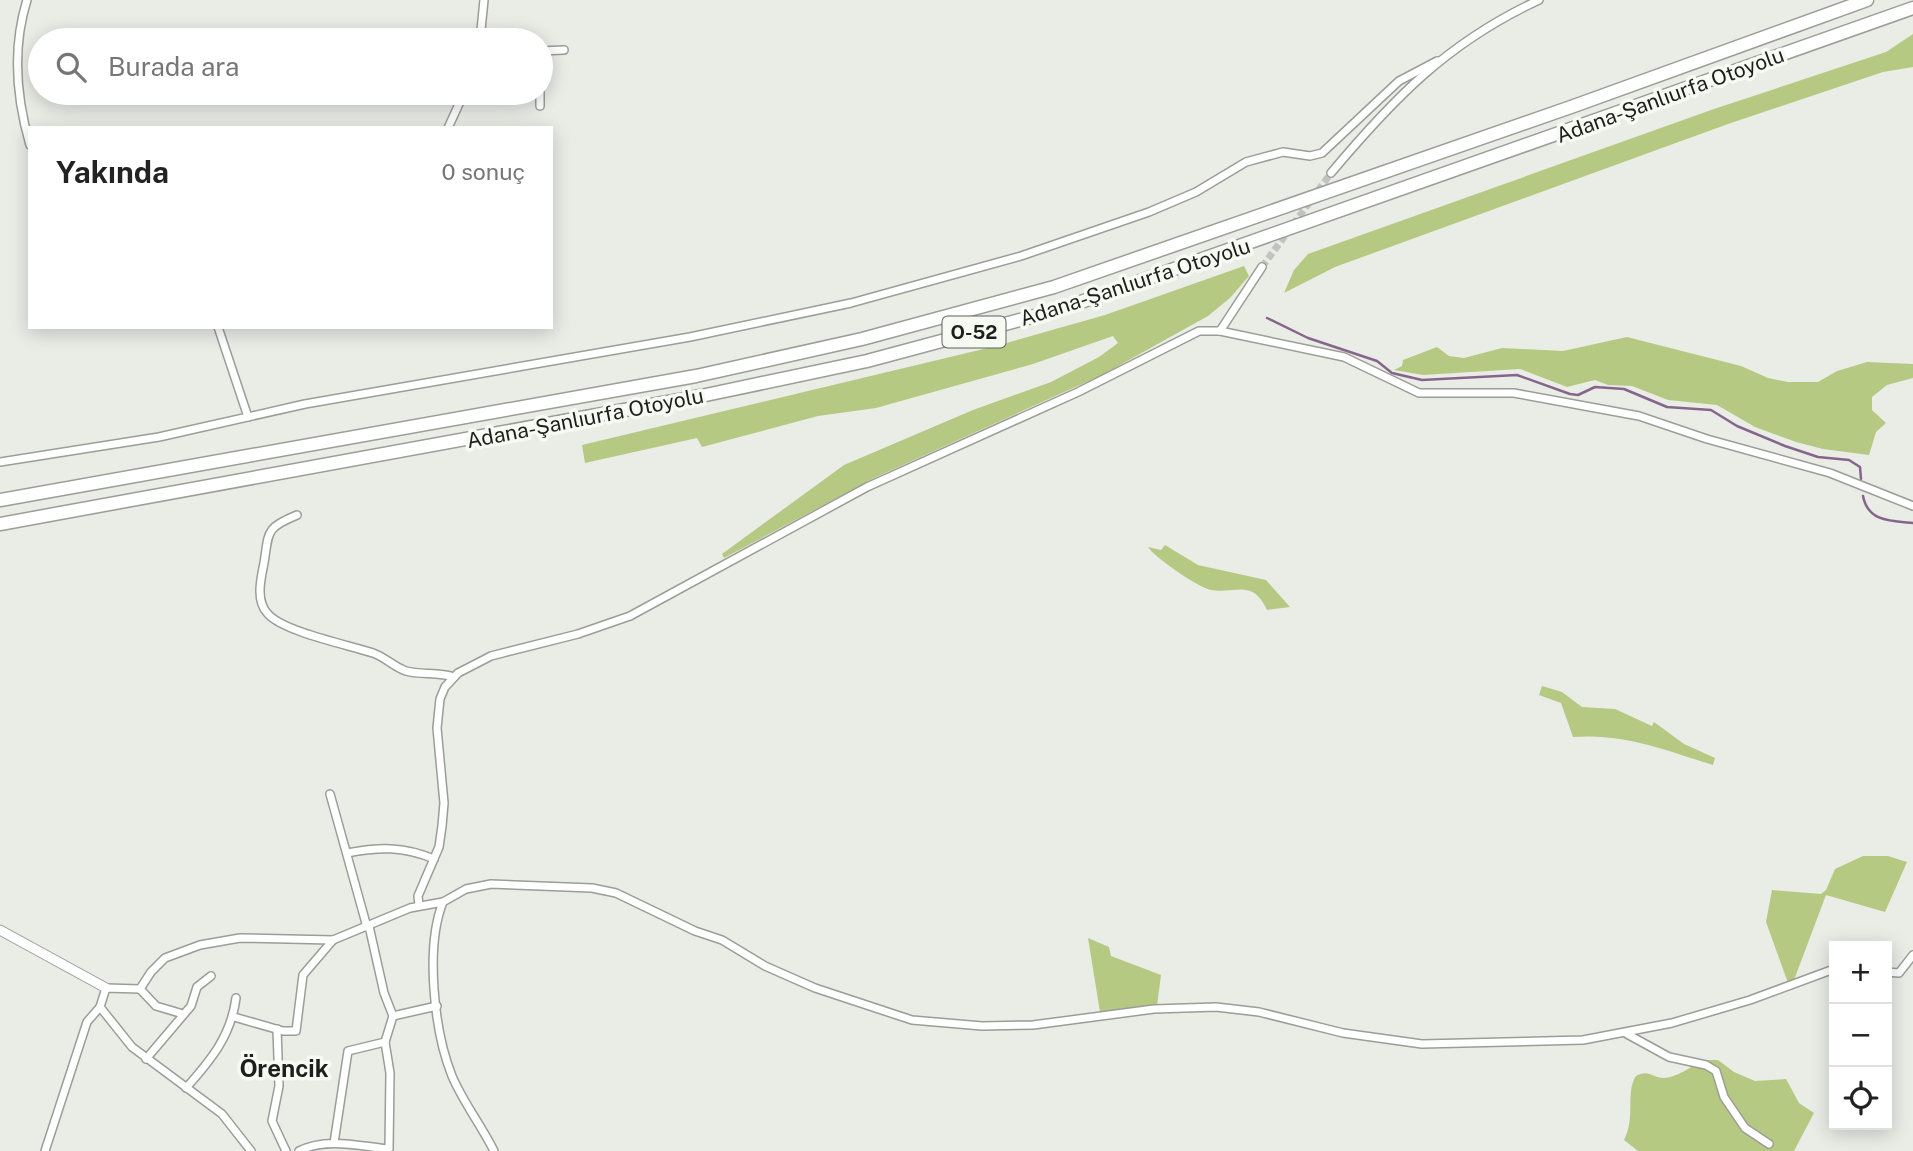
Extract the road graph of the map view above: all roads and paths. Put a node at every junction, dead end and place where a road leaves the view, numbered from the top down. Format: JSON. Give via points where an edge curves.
{"nodes":[{"id":1,"x":27,"y":0,"type":"edge"},
{"id":2,"x":484,"y":0,"type":"edge"},
{"id":3,"x":1539,"y":0,"type":"edge"},
{"id":4,"x":1867,"y":0,"type":"edge"},
{"id":5,"x":1913,"y":8,"type":"edge"},
{"id":6,"x":481,"y":28,"type":"edge"},
{"id":7,"x":553,"y":50,"type":"edge"},
{"id":8,"x":564,"y":50,"type":"dead end"},
{"id":9,"x":1437,"y":61,"type":"junction"},
{"id":10,"x":459,"y":105,"type":"edge"},
{"id":11,"x":449,"y":126,"type":"edge"},
{"id":12,"x":28,"y":136,"type":"edge"},
{"id":13,"x":1331,"y":173,"type":"tunnel mouth"},
{"id":14,"x":1262,"y":267,"type":"tunnel mouth"},
{"id":15,"x":219,"y":329,"type":"edge"},
{"id":16,"x":1220,"y":331,"type":"junction"},
{"id":17,"x":247,"y":417,"type":"junction"},
{"id":18,"x":0,"y":462,"type":"edge"},
{"id":19,"x":0,"y":500,"type":"edge"},
{"id":20,"x":1913,"y":506,"type":"edge"},
{"id":21,"x":297,"y":515,"type":"dead end"},
{"id":22,"x":0,"y":524,"type":"edge"},
{"id":23,"x":454,"y":677,"type":"junction"},
{"id":24,"x":330,"y":794,"type":"dead end"},
{"id":25,"x":347,"y":853,"type":"junction"},
{"id":26,"x":434,"y":859,"type":"junction"},
{"id":27,"x":443,"y":902,"type":"junction"},
{"id":28,"x":419,"y":905,"type":"junction"},
{"id":29,"x":368,"y":927,"type":"junction"},
{"id":30,"x":0,"y":930,"type":"edge"},
{"id":31,"x":333,"y":940,"type":"junction"},
{"id":32,"x":1913,"y":955,"type":"edge"},
{"id":33,"x":1829,"y":971,"type":"edge"},
{"id":34,"x":1892,"y":972,"type":"edge"},
{"id":35,"x":211,"y":976,"type":"dead end"},
{"id":36,"x":106,"y":988,"type":"junction"},
{"id":37,"x":140,"y":989,"type":"junction"},
{"id":38,"x":236,"y":998,"type":"dead end"},
{"id":39,"x":437,"y":1006,"type":"junction"},
{"id":40,"x":100,"y":1007,"type":"junction"},
{"id":41,"x":183,"y":1014,"type":"junction"},
{"id":42,"x":393,"y":1016,"type":"junction"},
{"id":43,"x":234,"y":1017,"type":"junction"},
{"id":44,"x":277,"y":1029,"type":"junction"},
{"id":45,"x":1627,"y":1034,"type":"junction"},
{"id":46,"x":386,"y":1042,"type":"junction"},
{"id":47,"x":146,"y":1059,"type":"junction"},
{"id":48,"x":186,"y":1088,"type":"junction"},
{"id":49,"x":334,"y":1143,"type":"junction"},
{"id":50,"x":1769,"y":1144,"type":"dead end"},
{"id":51,"x":45,"y":1151,"type":"edge"},
{"id":52,"x":251,"y":1151,"type":"edge"},
{"id":53,"x":286,"y":1151,"type":"edge"},
{"id":54,"x":299,"y":1151,"type":"edge"},
{"id":55,"x":494,"y":1151,"type":"edge"}],
"edges":[{"from":1,"to":12,"type":"street","via":[[16,43],[19,98]]},
{"from":2,"to":6,"type":"street"},
{"from":3,"to":9,"type":"street"},
{"from":4,"to":19,"type":"highway","name":"Adana-Şanlıurfa Otoyolu","number":"O-52","via":[[1230,228],[990,305],[696,376]]},
{"from":5,"to":22,"type":"highway","name":"Adana-Şanlıurfa Otoyolu","number":"O-52","via":[[1237,249],[1022,320],[867,361],[701,396]]},
{"from":7,"to":8,"type":"street"},
{"from":9,"to":13,"type":"street","via":[[1386,108]]},
{"from":9,"to":17,"type":"street","via":[[1399,81],[1322,153],[1283,152],[1246,162],[1168,205],[1021,256],[780,319]]},
{"from":10,"to":11,"type":"street"},
{"from":14,"to":16,"type":"street"},
{"from":15,"to":17,"type":"street"},
{"from":16,"to":20,"type":"street","via":[[1344,357],[1419,393],[1514,393],[1639,416],[1830,472]]},
{"from":16,"to":23,"type":"street","via":[[1199,331],[1158,349],[1098,382],[867,487],[629,616],[491,656]]},
{"from":17,"to":18,"type":"street"},
{"from":21,"to":23,"type":"street","via":[[276,524],[267,537],[260,589],[270,617],[320,639],[373,653],[408,671]]},
{"from":23,"to":26,"type":"street","via":[[440,699],[437,728],[444,803]]},
{"from":24,"to":25,"type":"street"},
{"from":25,"to":26,"type":"street","via":[[388,847]]},
{"from":25,"to":29,"type":"street"},
{"from":26,"to":28,"type":"street","via":[[418,896]]},
{"from":27,"to":28,"type":"street"},
{"from":27,"to":39,"type":"street","via":[[432,946]]},
{"from":27,"to":45,"type":"street","via":[[472,887],[491,884],[616,892],[722,940],[799,982],[932,1023],[1033,1025],[1129,1011],[1198,1007],[1247,1010],[1343,1034],[1422,1044],[1583,1040]]},
{"from":28,"to":29,"type":"street"},
{"from":29,"to":31,"type":"street"},
{"from":29,"to":42,"type":"street"},
{"from":30,"to":36,"type":"street"},
{"from":31,"to":37,"type":"street","via":[[253,937],[213,942],[165,958]]},
{"from":31,"to":44,"type":"street","via":[[303,975],[296,1031]]},
{"from":32,"to":34,"type":"street","via":[[1899,973]]},
{"from":33,"to":45,"type":"street","via":[[1724,1009]]},
{"from":35,"to":41,"type":"street","via":[[197,987]]},
{"from":36,"to":37,"type":"street"},
{"from":36,"to":40,"type":"street"},
{"from":37,"to":41,"type":"street","via":[[156,1006]]},
{"from":38,"to":43,"type":"street"},
{"from":39,"to":42,"type":"street"},
{"from":39,"to":55,"type":"street","via":[[452,1076]]},
{"from":40,"to":47,"type":"street"},
{"from":40,"to":51,"type":"street","via":[[87,1022]]},
{"from":41,"to":47,"type":"street"},
{"from":42,"to":46,"type":"street"},
{"from":43,"to":44,"type":"street"},
{"from":43,"to":48,"type":"street","via":[[220,1047]]},
{"from":44,"to":53,"type":"street","via":[[279,1086],[272,1121]]},
{"from":45,"to":50,"type":"street","via":[[1670,1057],[1716,1071],[1724,1097],[1745,1128]]},
{"from":46,"to":49,"type":"street","via":[[348,1051]]},
{"from":46,"to":49,"type":"street","via":[[389,1149]]},
{"from":47,"to":48,"type":"street"},
{"from":48,"to":52,"type":"street","via":[[222,1114]]},
{"from":49,"to":54,"type":"street"}]}
